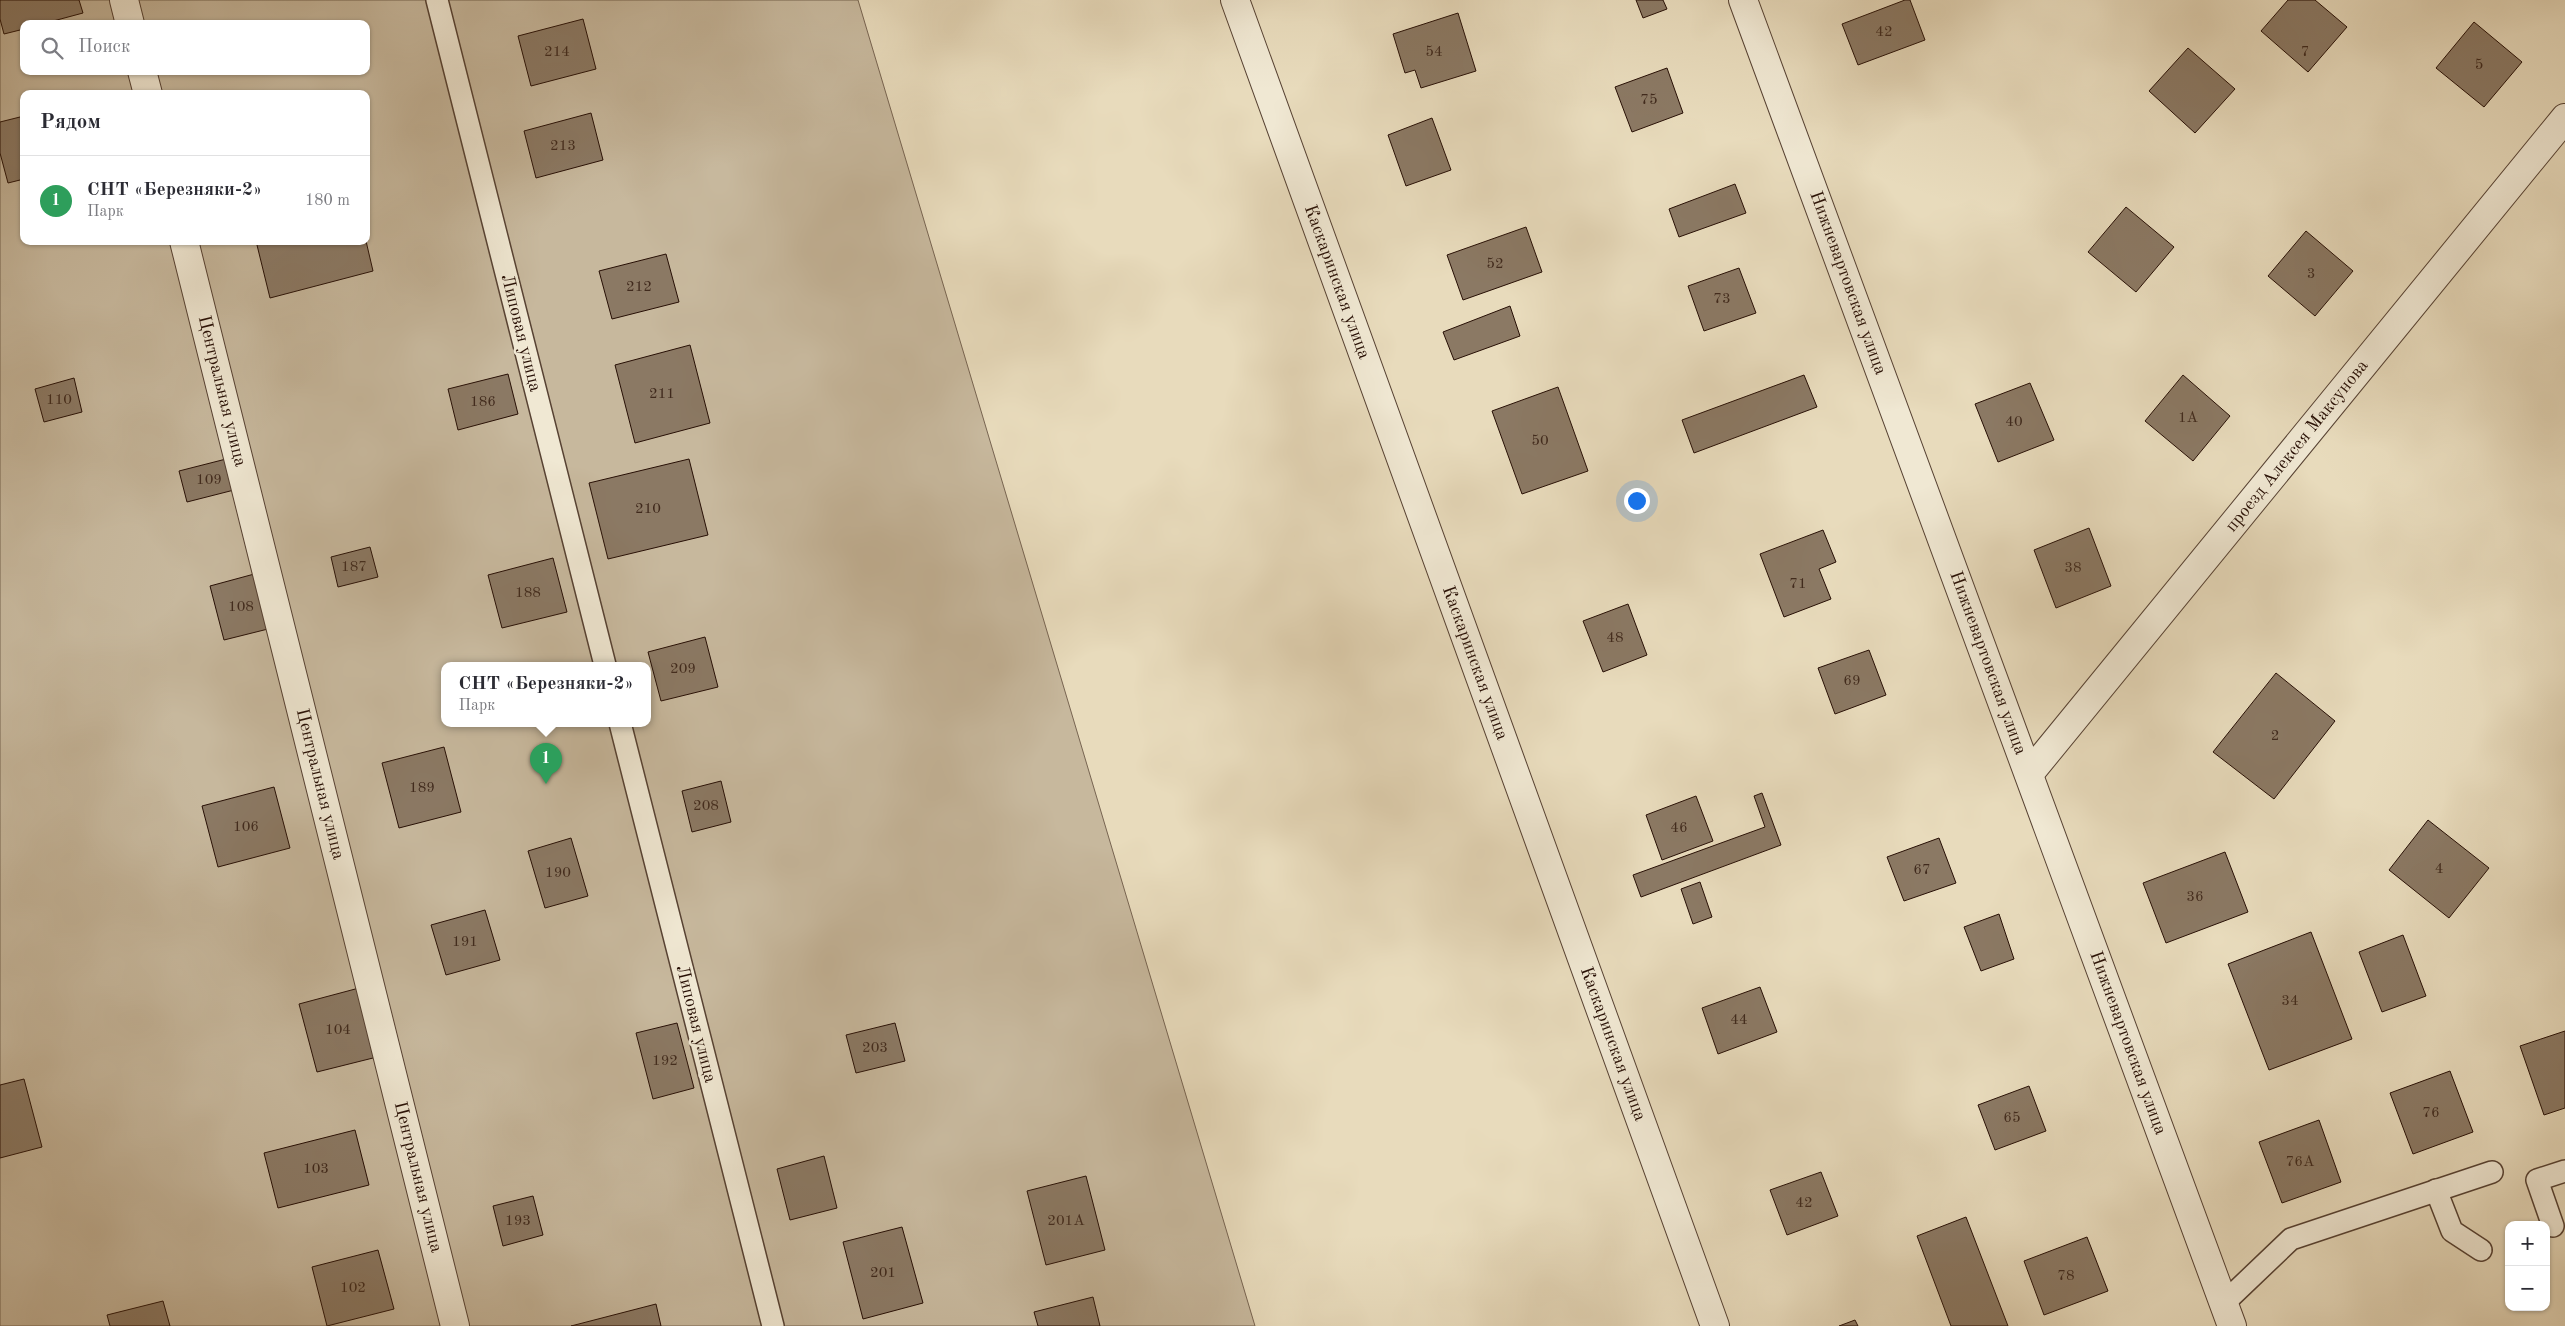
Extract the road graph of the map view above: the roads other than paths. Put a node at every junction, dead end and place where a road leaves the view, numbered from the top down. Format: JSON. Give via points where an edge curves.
{"nodes":[{"id":1,"x":124,"y":0,"type":"edge"},
{"id":2,"x":437,"y":0,"type":"edge"},
{"id":3,"x":1235,"y":0,"type":"edge"},
{"id":4,"x":1743,"y":0,"type":"edge"},
{"id":5,"x":129,"y":20,"type":"edge"},
{"id":6,"x":143,"y":75,"type":"edge"},
{"id":7,"x":147,"y":90,"type":"edge"},
{"id":8,"x":2565,"y":118,"type":"edge"},
{"id":9,"x":185,"y":245,"type":"edge"},
{"id":10,"x":604,"y":662,"type":"edge"},
{"id":11,"x":621,"y":727,"type":"edge"},
{"id":12,"x":2029,"y":774,"type":"junction"},
{"id":13,"x":2565,"y":1171,"type":"edge"},
{"id":14,"x":2492,"y":1172,"type":"dead end"},
{"id":15,"x":2436,"y":1190,"type":"junction"},
{"id":16,"x":2553,"y":1226,"type":"dead end"},
{"id":17,"x":2481,"y":1250,"type":"dead end"},
{"id":18,"x":2228,"y":1320,"type":"edge"},
{"id":19,"x":455,"y":1326,"type":"edge"},
{"id":20,"x":773,"y":1326,"type":"edge"},
{"id":21,"x":1715,"y":1326,"type":"edge"}],
"edges":[{"from":1,"to":5,"type":"street"},
{"from":2,"to":10,"type":"lane","name":"Липовая улица"},
{"from":3,"to":21,"type":"street","name":"Каскаринская улица"},
{"from":4,"to":12,"type":"street","name":"Нижневартовская улица"},
{"from":6,"to":7,"type":"street"},
{"from":8,"to":12,"type":"street","name":"проезд Алексея Максунова"},
{"from":9,"to":19,"type":"street","name":"Центральная улица"},
{"from":11,"to":20,"type":"lane","name":"Липовая улица"},
{"from":12,"to":18,"type":"street","name":"Нижневартовская улица"},
{"from":13,"to":16,"type":"lane","via":[[2537,1180]]},
{"from":14,"to":15,"type":"lane"},
{"from":15,"to":17,"type":"lane","via":[[2452,1231]]},
{"from":15,"to":18,"type":"lane","via":[[2290,1239]]}]}
